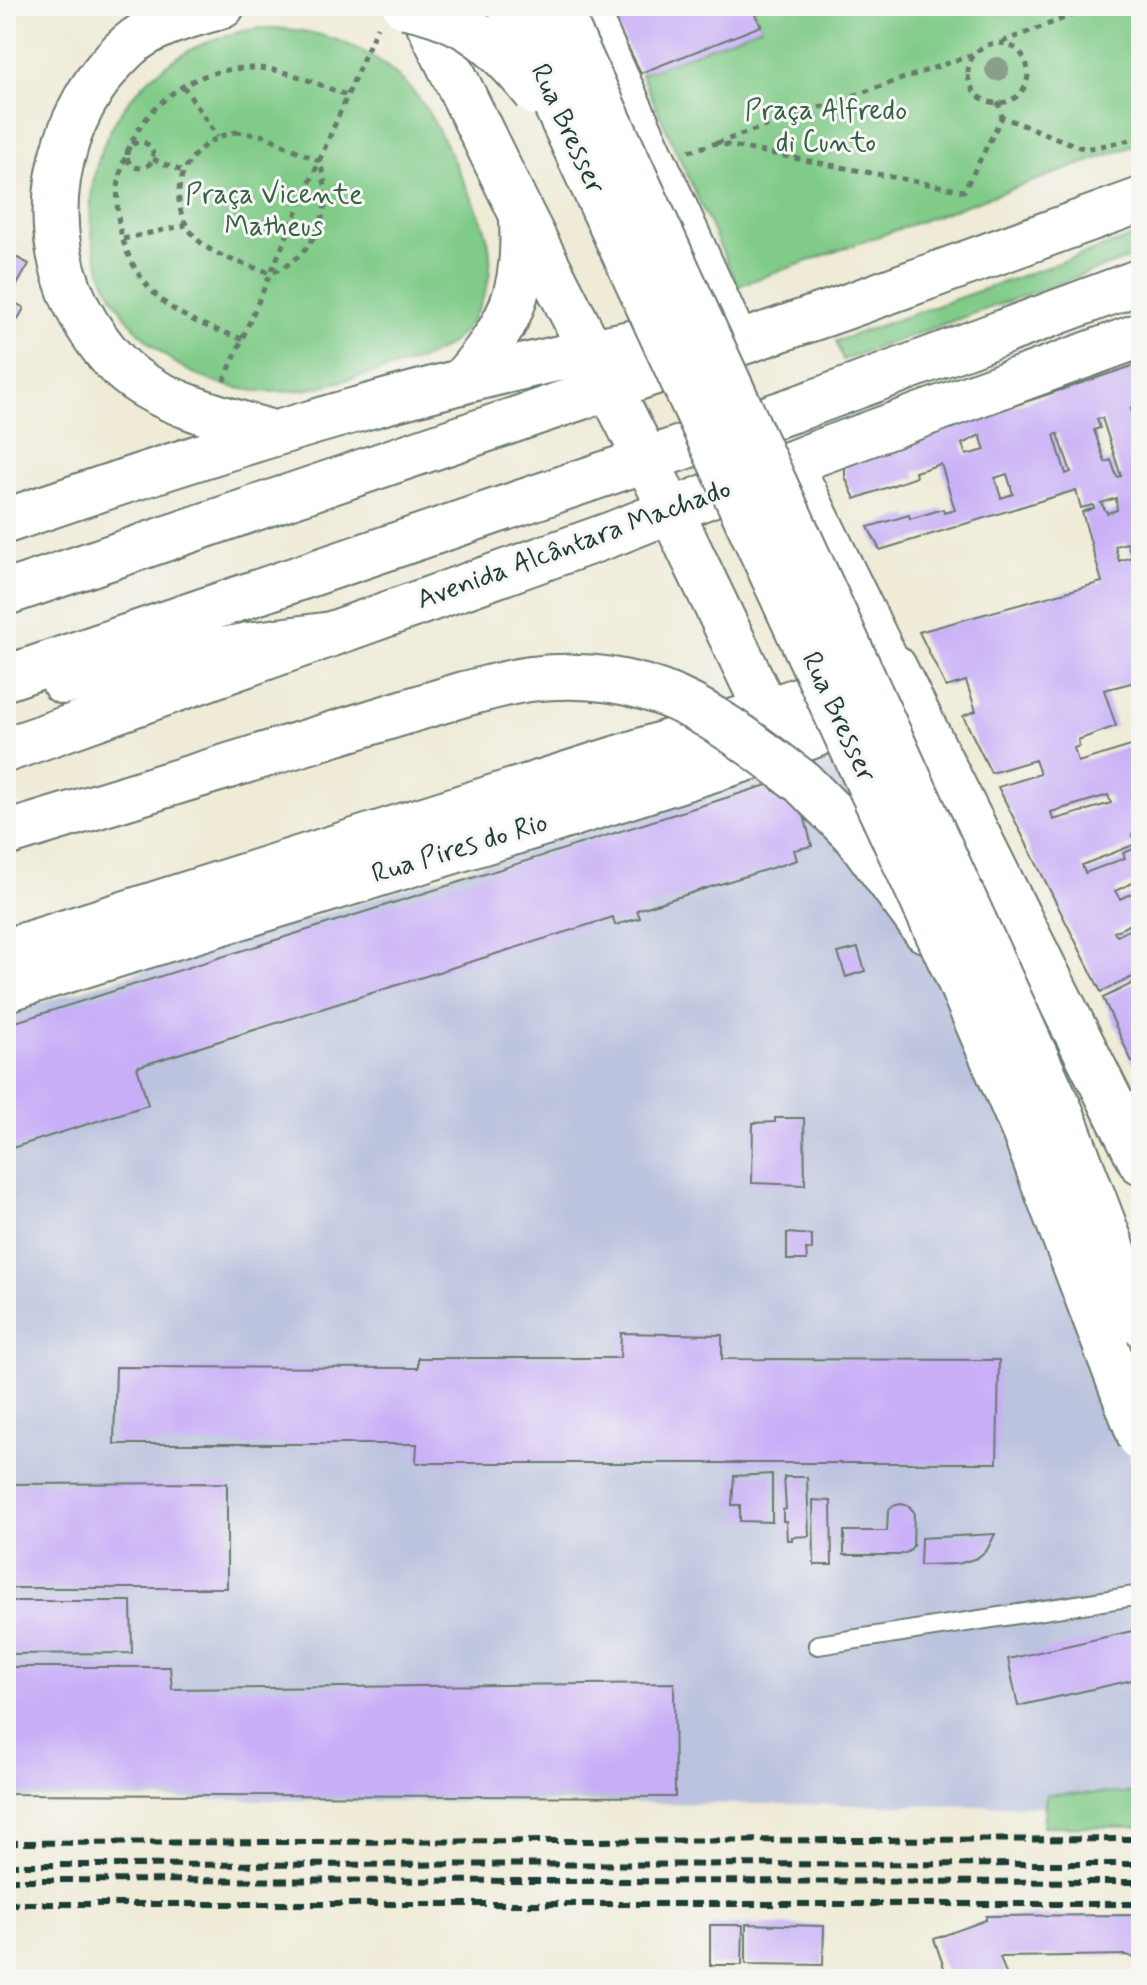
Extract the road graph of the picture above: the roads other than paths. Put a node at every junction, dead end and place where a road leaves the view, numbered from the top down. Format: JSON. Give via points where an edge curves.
{"nodes":[{"id":1,"x":222,"y":6,"type":"edge"},
{"id":2,"x":510,"y":6,"type":"edge"},
{"id":3,"x":557,"y":6,"type":"edge"},
{"id":4,"x":588,"y":6,"type":"edge"},
{"id":5,"x":402,"y":10,"type":"edge"},
{"id":6,"x":573,"y":143,"type":"junction"},
{"id":7,"x":1141,"y":200,"type":"edge"},
{"id":8,"x":522,"y":215,"type":"junction"},
{"id":9,"x":1141,"y":281,"type":"edge"},
{"id":10,"x":820,"y":316,"type":"junction"},
{"id":11,"x":732,"y":324,"type":"junction"},
{"id":12,"x":1141,"y":335,"type":"edge"},
{"id":13,"x":589,"y":349,"type":"junction"},
{"id":14,"x":461,"y":382,"type":"junction"},
{"id":15,"x":610,"y":388,"type":"junction"},
{"id":16,"x":273,"y":433,"type":"junction"},
{"id":17,"x":647,"y":461,"type":"junction"},
{"id":18,"x":806,"y":487,"type":"dead end"},
{"id":19,"x":670,"y":511,"type":"junction"},
{"id":20,"x":6,"y":521,"type":"edge"},
{"id":21,"x":6,"y":593,"type":"edge"},
{"id":22,"x":332,"y":634,"type":"junction"},
{"id":23,"x":6,"y":678,"type":"edge"},
{"id":24,"x":902,"y":683,"type":"junction"},
{"id":25,"x":6,"y":691,"type":"edge"},
{"id":26,"x":776,"y":729,"type":"junction"},
{"id":27,"x":6,"y":750,"type":"edge"},
{"id":28,"x":6,"y":834,"type":"edge"},
{"id":29,"x":135,"y":930,"type":"junction"},
{"id":30,"x":6,"y":951,"type":"edge"},
{"id":31,"x":956,"y":973,"type":"junction"},
{"id":32,"x":6,"y":989,"type":"edge"},
{"id":33,"x":1129,"y":1110,"type":"edge"},
{"id":34,"x":1141,"y":1162,"type":"edge"},
{"id":35,"x":1141,"y":1323,"type":"edge"},
{"id":36,"x":1141,"y":1439,"type":"edge"},
{"id":37,"x":1141,"y":1595,"type":"edge"},
{"id":38,"x":818,"y":1645,"type":"dead end"}],
"edges":[{"from":1,"to":16,"type":"main road","via":[[166,23],[130,45],[101,76],[79,111],[63,153],[55,191],[55,231],[76,306],[97,342],[128,375],[210,415]]},
{"from":2,"to":6,"type":"main road","name":"Rua Bresser","bridge":true},
{"from":3,"to":35,"type":"main road","name":"Rua Bresser","bridge":true,"via":[[1061,1112]]},
{"from":4,"to":11,"type":"street"},
{"from":5,"to":6,"type":"main road","bridge":true,"via":[[444,16],[497,49]]},
{"from":5,"to":8,"type":"main road"},
{"from":6,"to":31,"type":"main road","name":"Rua Bresser","bridge":true},
{"from":7,"to":10,"type":"main road"},
{"from":8,"to":13,"type":"main road"},
{"from":8,"to":14,"type":"main road","via":[[524,249],[513,307],[489,349]]},
{"from":9,"to":17,"type":"main road","name":"Avenida Alcântara Machado"},
{"from":10,"to":11,"type":"main road"},
{"from":10,"to":15,"type":"main road"},
{"from":11,"to":13,"type":"main road"},
{"from":12,"to":19,"type":"main road","name":"Avenida Alcântara Machado"},
{"from":13,"to":14,"type":"main road"},
{"from":13,"to":15,"type":"main road"},
{"from":14,"to":16,"type":"main road"},
{"from":15,"to":17,"type":"main road"},
{"from":15,"to":21,"type":"main road"},
{"from":16,"to":20,"type":"main road"},
{"from":17,"to":19,"type":"main road"},
{"from":17,"to":23,"type":"main road","name":"Avenida Alcântara Machado"},
{"from":18,"to":24,"type":"street"},
{"from":19,"to":22,"type":"main road","name":"Avenida Alcântara Machado"},
{"from":19,"to":26,"type":"main road"},
{"from":22,"to":25,"type":"main road"},
{"from":22,"to":27,"type":"main road","name":"Avenida Alcântara Machado"},
{"from":24,"to":26,"type":"main road","name":"Rua Pires do Rio"},
{"from":24,"to":33,"type":"main road"},
{"from":26,"to":29,"type":"main road","name":"Rua Pires do Rio"},
{"from":28,"to":31,"type":"main road","bridge":true,"via":[[464,694],[527,680],[586,677],[636,684],[730,727],[802,782],[857,837]]},
{"from":29,"to":30,"type":"main road","name":"Rua Pires do Rio"},
{"from":29,"to":32,"type":"main road","name":"Rua Pires do Rio"},
{"from":31,"to":36,"type":"main road","name":"Rua Bresser","bridge":true,"via":[[1024,1131]]},
{"from":33,"to":34,"type":"main road"},
{"from":37,"to":38,"type":"lane"}]}
